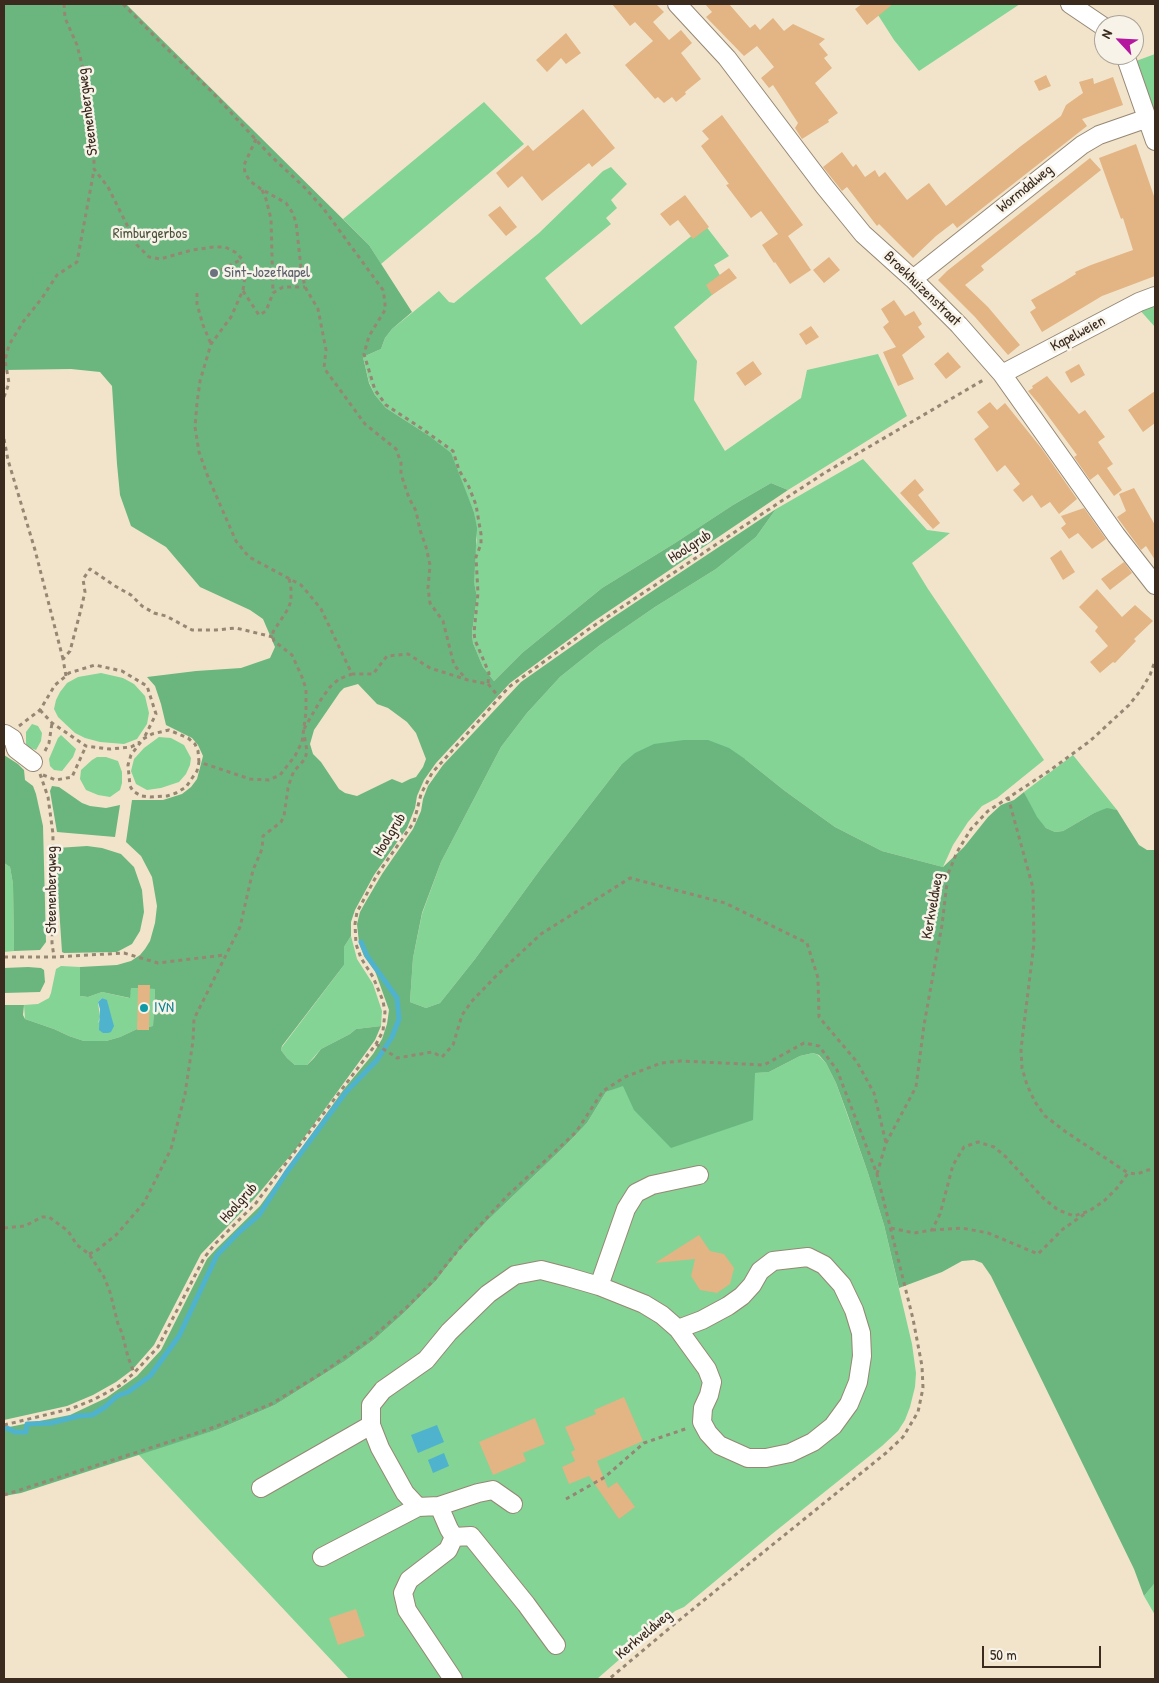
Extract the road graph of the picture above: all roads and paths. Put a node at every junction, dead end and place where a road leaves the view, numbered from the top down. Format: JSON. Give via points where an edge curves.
{"nodes":[{"id":1,"x":64,"y":4,"type":"edge"},
{"id":2,"x":123,"y":4,"type":"edge"},
{"id":3,"x":677,"y":4,"type":"edge"},
{"id":4,"x":1070,"y":4,"type":"edge"},
{"id":5,"x":1094,"y":20,"type":"edge"},
{"id":6,"x":1129,"y":65,"type":"edge"},
{"id":7,"x":1148,"y":118,"type":"junction"},
{"id":8,"x":256,"y":139,"type":"junction"},
{"id":9,"x":1155,"y":141,"type":"edge"},
{"id":10,"x":94,"y":170,"type":"junction"},
{"id":11,"x":261,"y":189,"type":"junction"},
{"id":12,"x":242,"y":259,"type":"junction"},
{"id":13,"x":221,"y":270,"type":"dead end"},
{"id":14,"x":913,"y":279,"type":"junction"},
{"id":15,"x":305,"y":287,"type":"junction"},
{"id":16,"x":243,"y":290,"type":"junction"},
{"id":17,"x":197,"y":293,"type":"dead end"},
{"id":18,"x":273,"y":293,"type":"junction"},
{"id":19,"x":1155,"y":296,"type":"edge"},
{"id":20,"x":211,"y":344,"type":"junction"},
{"id":21,"x":1002,"y":374,"type":"junction"},
{"id":22,"x":4,"y":397,"type":"edge"},
{"id":23,"x":4,"y":439,"type":"edge"},
{"id":24,"x":289,"y":578,"type":"junction"},
{"id":25,"x":1155,"y":584,"type":"edge"},
{"id":26,"x":273,"y":637,"type":"junction"},
{"id":27,"x":63,"y":659,"type":"junction"},
{"id":28,"x":1155,"y":661,"type":"edge"},
{"id":29,"x":352,"y":674,"type":"junction"},
{"id":30,"x":66,"y":676,"type":"junction"},
{"id":31,"x":468,"y":680,"type":"junction"},
{"id":32,"x":488,"y":684,"type":"junction"},
{"id":33,"x":500,"y":698,"type":"junction"},
{"id":34,"x":40,"y":710,"type":"junction"},
{"id":35,"x":52,"y":723,"type":"junction"},
{"id":36,"x":304,"y":729,"type":"junction"},
{"id":37,"x":5,"y":734,"type":"joint"},
{"id":38,"x":304,"y":734,"type":"junction"},
{"id":39,"x":143,"y":739,"type":"junction"},
{"id":40,"x":86,"y":746,"type":"junction"},
{"id":41,"x":199,"y":762,"type":"junction"},
{"id":42,"x":36,"y":768,"type":"junction"},
{"id":43,"x":1008,"y":797,"type":"junction"},
{"id":44,"x":224,"y":955,"type":"junction"},
{"id":45,"x":4,"y":957,"type":"edge"},
{"id":46,"x":54,"y":957,"type":"junction"},
{"id":47,"x":376,"y":1044,"type":"junction"},
{"id":48,"x":886,"y":1143,"type":"junction"},
{"id":49,"x":1155,"y":1169,"type":"edge"},
{"id":50,"x":1128,"y":1173,"type":"junction"},
{"id":51,"x":699,"y":1175,"type":"dead end"},
{"id":52,"x":1104,"y":1201,"type":"junction"},
{"id":53,"x":4,"y":1228,"type":"edge"},
{"id":54,"x":891,"y":1228,"type":"dead end"},
{"id":55,"x":932,"y":1230,"type":"junction"},
{"id":56,"x":89,"y":1254,"type":"junction"},
{"id":57,"x":599,"y":1286,"type":"junction"},
{"id":58,"x":678,"y":1329,"type":"junction"},
{"id":59,"x":134,"y":1373,"type":"junction"},
{"id":60,"x":702,"y":1422,"type":"junction"},
{"id":61,"x":4,"y":1425,"type":"edge"},
{"id":62,"x":371,"y":1425,"type":"junction"},
{"id":63,"x":261,"y":1488,"type":"dead end"},
{"id":64,"x":4,"y":1495,"type":"edge"},
{"id":65,"x":566,"y":1499,"type":"dead end"},
{"id":66,"x":513,"y":1504,"type":"dead end"},
{"id":67,"x":439,"y":1506,"type":"junction"},
{"id":68,"x":418,"y":1507,"type":"junction"},
{"id":69,"x":454,"y":1537,"type":"junction"},
{"id":70,"x":322,"y":1557,"type":"dead end"},
{"id":71,"x":695,"y":1608,"type":"dead end"},
{"id":72,"x":556,"y":1645,"type":"dead end"},
{"id":73,"x":453,"y":1679,"type":"edge"},
{"id":74,"x":609,"y":1679,"type":"edge"}],
"edges":[{"from":1,"to":10,"type":"path","name":"Steenenbergweg","via":[[65,18],[77,45],[85,76],[94,140]]},
{"from":2,"to":8,"type":"path"},
{"from":3,"to":14,"type":"street","name":"Broekhuizenstraat","via":[[727,58],[863,234]]},
{"from":4,"to":5,"type":"street"},
{"from":6,"to":7,"type":"street"},
{"from":7,"to":9,"type":"street"},
{"from":7,"to":14,"type":"street","name":"Wormdalweg","via":[[1099,135],[1082,145]]},
{"from":8,"to":11,"type":"path","via":[[244,165],[245,174]]},
{"from":8,"to":32,"type":"path","via":[[323,208],[383,290],[385,310],[369,336],[364,354],[375,390],[386,405],[453,451],[459,470],[474,496],[481,534],[476,557],[478,593],[474,633],[489,673]]},
{"from":10,"to":12,"type":"path","name":"Steenenbergweg","via":[[108,187],[137,245],[149,257],[160,260],[192,250],[225,247]]},
{"from":10,"to":22,"type":"path","via":[[78,262],[57,275],[9,345],[5,360],[9,383]]},
{"from":11,"to":15,"type":"path","via":[[286,202],[292,212]]},
{"from":11,"to":18,"type":"path","via":[[271,219]]},
{"from":12,"to":13,"type":"path"},
{"from":12,"to":16,"type":"path"},
{"from":14,"to":21,"type":"street","name":"Broekhuizenstraat"},
{"from":15,"to":18,"type":"path","via":[[283,287]]},
{"from":15,"to":31,"type":"path","via":[[318,309],[326,350],[324,368],[365,424],[396,449],[401,474],[426,546],[430,565],[430,603],[443,621],[454,665]]},
{"from":16,"to":18,"type":"path","via":[[259,315],[266,311]]},
{"from":16,"to":20,"type":"path","via":[[231,317]]},
{"from":17,"to":20,"type":"path","via":[[197,304]]},
{"from":19,"to":21,"type":"street","name":"Kapelweien"},
{"from":20,"to":24,"type":"path","via":[[196,403],[199,452],[236,541],[248,557]]},
{"from":21,"to":25,"type":"street","name":"Broekhuizenstraat","via":[[1116,535]]},
{"from":21,"to":33,"type":"path","name":"Hoolgrub","via":[[984,379],[780,502],[589,629],[519,679]]},
{"from":23,"to":27,"type":"path"},
{"from":24,"to":26,"type":"path","via":[[291,601]]},
{"from":24,"to":29,"type":"path","via":[[301,585],[321,609]]},
{"from":26,"to":27,"type":"path","via":[[236,628],[192,630],[142,606],[131,595],[90,569],[83,579],[85,592],[70,651]]},
{"from":26,"to":36,"type":"path","via":[[274,642],[292,655],[302,677],[306,689]]},
{"from":27,"to":30,"type":"path"},
{"from":28,"to":43,"type":"path","name":"Kerkveldweg","via":[[1141,690],[1114,720],[1056,766]]},
{"from":29,"to":31,"type":"path","via":[[373,674],[387,656],[408,654],[430,668]]},
{"from":29,"to":36,"type":"path","via":[[330,687]]},
{"from":30,"to":34,"type":"path","via":[[55,685]]},
{"from":30,"to":39,"type":"path","via":[[95,665],[122,671],[147,686],[156,714]]},
{"from":31,"to":32,"type":"path"},
{"from":32,"to":33,"type":"path"},
{"from":33,"to":47,"type":"path","name":"Hoolgrub","via":[[432,773],[410,828],[377,875],[357,912],[356,944],[373,977],[385,1012],[383,1031]]},
{"from":34,"to":35,"type":"path"},
{"from":34,"to":37,"type":"path"},
{"from":35,"to":40,"type":"path"},
{"from":35,"to":42,"type":"path","via":[[49,743]]},
{"from":36,"to":38,"type":"path"},
{"from":37,"to":42,"type":"street"},
{"from":38,"to":41,"type":"path","via":[[286,767],[269,780],[250,779]]},
{"from":38,"to":44,"type":"path","via":[[308,752],[291,778],[286,813],[264,836],[240,927]]},
{"from":39,"to":40,"type":"path","via":[[131,747]]},
{"from":39,"to":41,"type":"path","via":[[169,730],[178,733],[194,744]]},
{"from":39,"to":41,"type":"path","via":[[128,765],[130,786],[141,796],[176,793],[186,787]]},
{"from":40,"to":42,"type":"path","via":[[72,777],[56,780]]},
{"from":42,"to":46,"type":"path","name":"Steenenbergweg","via":[[48,797],[53,834]]},
{"from":43,"to":48,"type":"path","name":"Kerkveldweg","via":[[971,829],[948,874],[916,1087]]},
{"from":43,"to":50,"type":"path","via":[[1033,888],[1034,943],[1021,1049],[1027,1085],[1046,1116]]},
{"from":44,"to":46,"type":"path","via":[[158,963],[124,953]]},
{"from":44,"to":56,"type":"path","via":[[194,1019],[185,1094],[171,1149],[144,1203],[116,1234]]},
{"from":45,"to":46,"type":"path"},
{"from":47,"to":48,"type":"path","via":[[397,1058],[432,1052],[442,1057],[453,1045],[462,1014],[497,975],[541,934],[630,878],[725,903],[808,943],[818,978],[818,1017],[857,1062],[874,1093]]},
{"from":47,"to":59,"type":"path","name":"Hoolgrub","via":[[256,1203],[204,1258],[158,1348]]},
{"from":48,"to":64,"type":"path","name":"Kerkveldweg","via":[[876,1174],[838,1070],[819,1046],[804,1043],[764,1065],[681,1061],[661,1063],[624,1077],[603,1091],[576,1132],[508,1195],[407,1308],[322,1373],[270,1404],[209,1429]]},
{"from":49,"to":50,"type":"path"},
{"from":50,"to":52,"type":"path"},
{"from":51,"to":57,"type":"street","via":[[652,1185],[636,1193],[626,1209]]},
{"from":52,"to":55,"type":"path","via":[[1063,1229],[1038,1254],[988,1233],[962,1228]]},
{"from":52,"to":55,"type":"path","via":[[1074,1216],[1058,1210],[1006,1157],[994,1147],[978,1142],[964,1147],[953,1165],[940,1214]]},
{"from":53,"to":56,"type":"path","via":[[25,1226],[49,1217],[68,1231],[77,1245]]},
{"from":54,"to":55,"type":"path","via":[[914,1233]]},
{"from":56,"to":59,"type":"path","via":[[110,1292]]},
{"from":57,"to":58,"type":"street","via":[[644,1304]]},
{"from":57,"to":62,"type":"street","via":[[541,1270],[515,1274],[488,1294],[426,1360],[382,1390],[371,1405]]},
{"from":58,"to":60,"type":"street","via":[[707,1369],[712,1382]]},
{"from":58,"to":60,"type":"street","via":[[702,1320],[735,1301],[752,1285],[760,1271],[774,1262],[808,1258],[824,1265],[842,1285],[861,1333],[858,1382],[849,1404],[833,1426],[813,1442],[790,1453],[748,1458],[719,1445]]},
{"from":59,"to":61,"type":"path","name":"Hoolgrub","via":[[119,1386],[93,1400]]},
{"from":60,"to":65,"type":"path","via":[[644,1443],[605,1477]]},
{"from":62,"to":63,"type":"street"},
{"from":62,"to":68,"type":"street","via":[[404,1493]]},
{"from":66,"to":67,"type":"street","via":[[493,1490]]},
{"from":67,"to":68,"type":"street"},
{"from":67,"to":69,"type":"street"},
{"from":68,"to":70,"type":"street"},
{"from":69,"to":72,"type":"street","via":[[471,1536]]},
{"from":69,"to":73,"type":"street","via":[[448,1550],[409,1580],[403,1593],[407,1610]]},
{"from":71,"to":74,"type":"path","name":"Kerkveldweg"}]}
